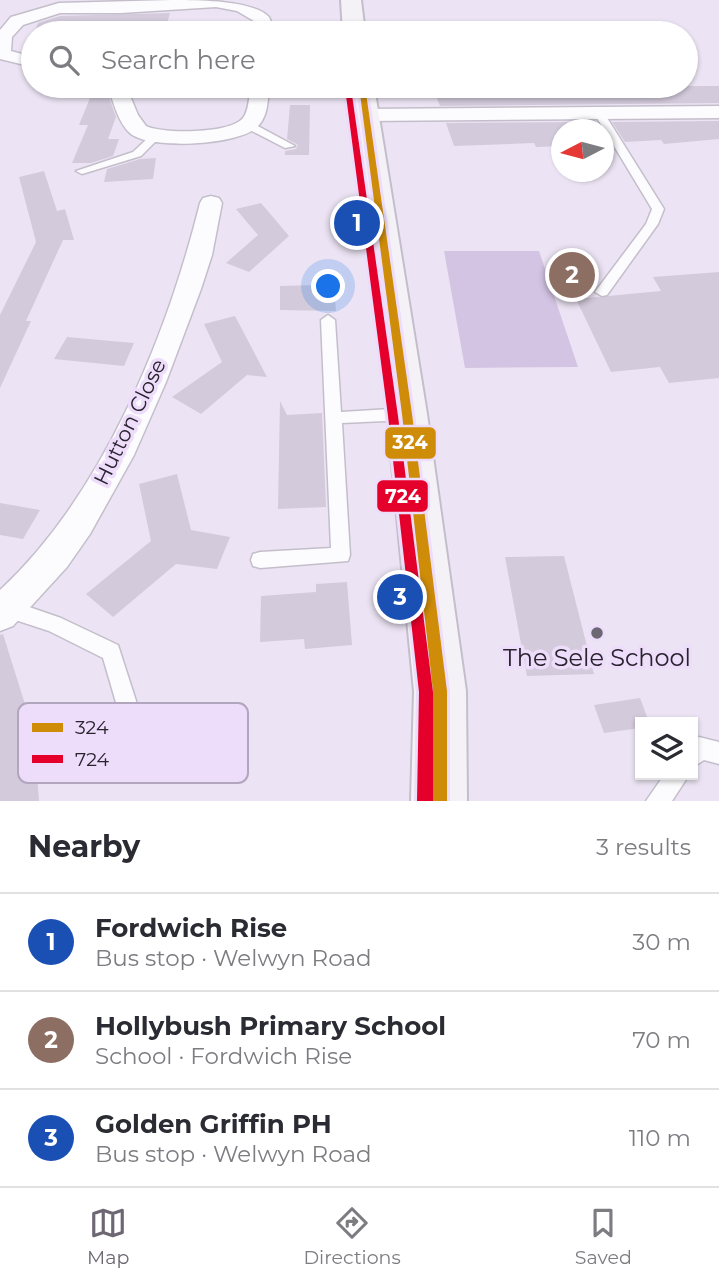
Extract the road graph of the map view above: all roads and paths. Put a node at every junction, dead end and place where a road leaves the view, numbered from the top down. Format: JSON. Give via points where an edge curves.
{"nodes":[{"id":1,"x":351,"y":0,"type":"edge"},
{"id":2,"x":218,"y":1,"type":"edge"},
{"id":3,"x":55,"y":4,"type":"edge"},
{"id":4,"x":262,"y":21,"type":"edge"},
{"id":5,"x":353,"y":21,"type":"edge"},
{"id":6,"x":21,"y":59,"type":"edge"},
{"id":7,"x":122,"y":98,"type":"edge"},
{"id":8,"x":258,"y":98,"type":"edge"},
{"id":9,"x":364,"y":100,"type":"edge"},
{"id":10,"x":719,"y":112,"type":"edge"},
{"id":11,"x":599,"y":113,"type":"junction"},
{"id":12,"x":248,"y":125,"type":"junction"},
{"id":13,"x":155,"y":137,"type":"junction"},
{"id":14,"x":289,"y":146,"type":"dead end"},
{"id":15,"x":82,"y":171,"type":"dead end"},
{"id":16,"x":211,"y":203,"type":"dead end"},
{"id":17,"x":602,"y":292,"type":"dead end"},
{"id":18,"x":328,"y":320,"type":"dead end"},
{"id":19,"x":407,"y":414,"type":"junction"},
{"id":20,"x":333,"y":418,"type":"junction"},
{"id":21,"x":261,"y":560,"type":"dead end"},
{"id":22,"x":3,"y":611,"type":"edge"},
{"id":23,"x":126,"y":703,"type":"edge"},
{"id":24,"x":698,"y":749,"type":"edge"},
{"id":25,"x":719,"y":753,"type":"edge"},
{"id":26,"x":674,"y":780,"type":"edge"},
{"id":27,"x":439,"y":801,"type":"edge"},
{"id":28,"x":658,"y":801,"type":"edge"}],
"edges":[{"from":1,"to":5,"type":"main road"},
{"from":2,"to":3,"type":"street","via":[[121,8]]},
{"from":2,"to":4,"type":"street","via":[[254,13]]},
{"from":3,"to":6,"type":"street","via":[[17,21],[4,36],[2,54]]},
{"from":7,"to":13,"type":"street","via":[[136,128]]},
{"from":8,"to":12,"type":"street"},
{"from":9,"to":11,"type":"street"},
{"from":9,"to":19,"type":"main road"},
{"from":10,"to":11,"type":"street"},
{"from":11,"to":17,"type":"lane","via":[[658,209]]},
{"from":12,"to":13,"type":"street","via":[[227,133]]},
{"from":12,"to":14,"type":"lane"},
{"from":13,"to":15,"type":"lane","via":[[136,154]]},
{"from":16,"to":22,"type":"street","name":"Hutton Close","via":[[187,292],[127,437],[66,544]]},
{"from":18,"to":20,"type":"lane"},
{"from":19,"to":20,"type":"lane"},
{"from":19,"to":27,"type":"main road","via":[[440,691]]},
{"from":20,"to":21,"type":"lane","via":[[341,555]]},
{"from":22,"to":23,"type":"lane","via":[[54,624],[111,652]]},
{"from":24,"to":25,"type":"lane"},
{"from":26,"to":28,"type":"lane"}]}
